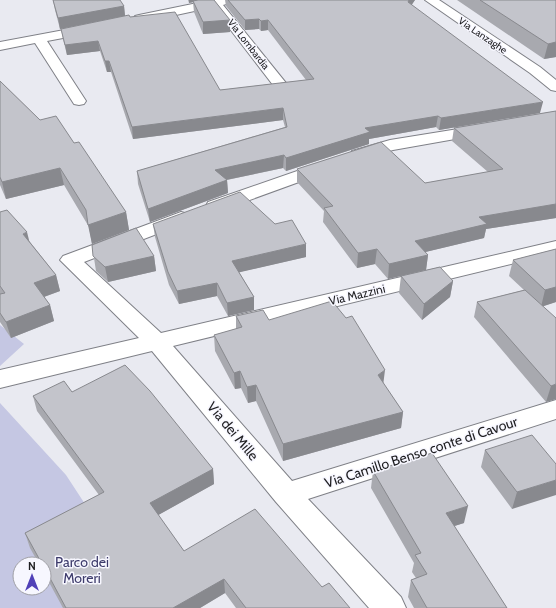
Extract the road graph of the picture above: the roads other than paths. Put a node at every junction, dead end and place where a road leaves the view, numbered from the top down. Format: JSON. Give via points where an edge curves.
{"nodes":[{"id":1,"x":432,"y":0,"type":"edge"},
{"id":2,"x":223,"y":1,"type":"edge"},
{"id":3,"x":124,"y":22,"type":"edge"},
{"id":4,"x":101,"y":27,"type":"edge"},
{"id":5,"x":39,"y":39,"type":"junction"},
{"id":6,"x":0,"y":46,"type":"edge"},
{"id":7,"x":556,"y":67,"type":"edge"},
{"id":8,"x":534,"y":70,"type":"junction"},
{"id":9,"x":280,"y":86,"type":"edge"},
{"id":10,"x":556,"y":87,"type":"edge"},
{"id":11,"x":79,"y":101,"type":"dead end"},
{"id":12,"x":502,"y":126,"type":"edge"},
{"id":13,"x":556,"y":248,"type":"edge"},
{"id":14,"x":157,"y":342,"type":"junction"},
{"id":15,"x":0,"y":379,"type":"edge"},
{"id":16,"x":556,"y":409,"type":"edge"},
{"id":17,"x":286,"y":494,"type":"junction"},
{"id":18,"x":390,"y":608,"type":"edge"}],
"edges":[{"from":1,"to":8,"type":"street","name":"Via Lanzaghe"},
{"from":2,"to":3,"type":"street","name":"Via Lombardia"},
{"from":2,"to":9,"type":"street","name":"Via Lombardia"},
{"from":4,"to":5,"type":"street"},
{"from":5,"to":6,"type":"street"},
{"from":5,"to":11,"type":"street"},
{"from":7,"to":8,"type":"street"},
{"from":8,"to":10,"type":"street","name":"Via Lanzaghe"},
{"from":12,"to":14,"type":"street","name":"Via dei Mille","via":[[390,145],[301,174],[70,260]]},
{"from":13,"to":14,"type":"street","name":"Via Mazzini"},
{"from":14,"to":15,"type":"street","name":"Via Mazzini"},
{"from":14,"to":17,"type":"street","name":"Via dei Mille"},
{"from":16,"to":17,"type":"street","name":"Via Camillo Benso conte di Cavour"},
{"from":17,"to":18,"type":"street","name":"Via dei Mille"}]}
